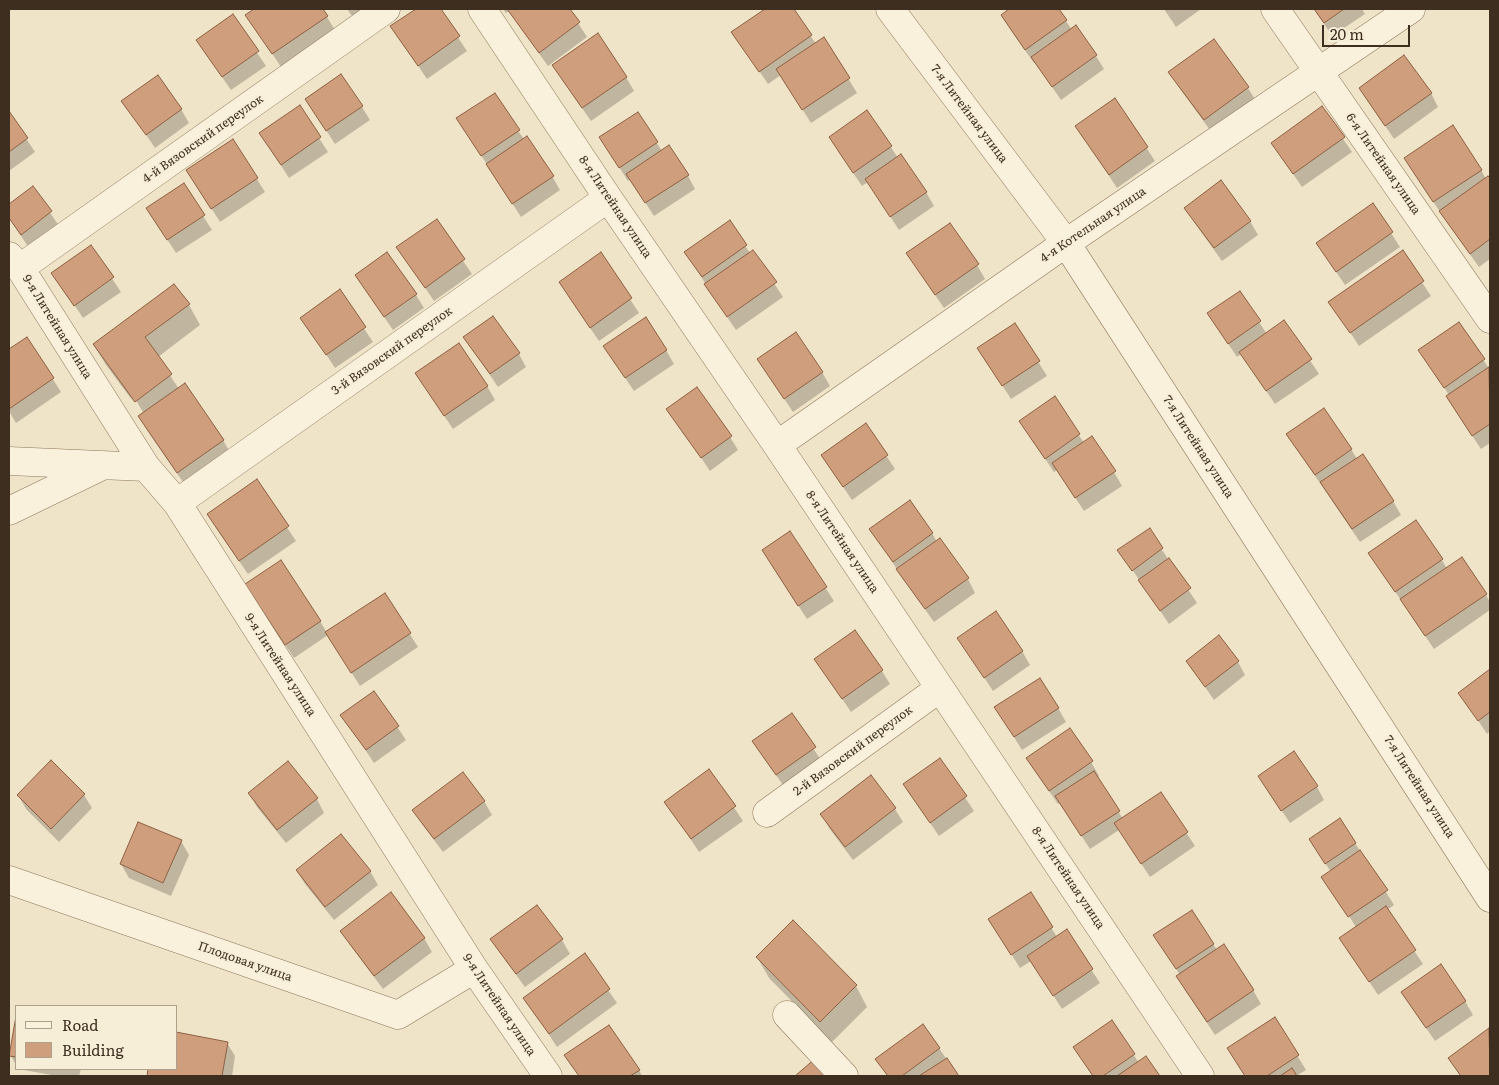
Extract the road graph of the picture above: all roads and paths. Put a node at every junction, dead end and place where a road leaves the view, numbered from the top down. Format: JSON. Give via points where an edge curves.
{"nodes":[{"id":1,"x":386,"y":9,"type":"edge"},
{"id":2,"x":482,"y":9,"type":"edge"},
{"id":3,"x":890,"y":9,"type":"edge"},
{"id":4,"x":1275,"y":9,"type":"edge"},
{"id":5,"x":1411,"y":9,"type":"edge"},
{"id":6,"x":1319,"y":72,"type":"junction"},
{"id":7,"x":608,"y":198,"type":"junction"},
{"id":8,"x":1066,"y":243,"type":"junction"},
{"id":9,"x":14,"y":262,"type":"edge"},
{"id":10,"x":1490,"y":319,"type":"edge"},
{"id":11,"x":777,"y":445,"type":"junction"},
{"id":12,"x":9,"y":461,"type":"edge"},
{"id":13,"x":104,"y":465,"type":"junction"},
{"id":14,"x":146,"y":467,"type":"junction"},
{"id":15,"x":177,"y":504,"type":"junction"},
{"id":16,"x":9,"y":512,"type":"edge"},
{"id":17,"x":940,"y":688,"type":"junction"},
{"id":18,"x":767,"y":813,"type":"dead end"},
{"id":19,"x":9,"y":880,"type":"edge"},
{"id":20,"x":1490,"y":898,"type":"edge"},
{"id":21,"x":474,"y":968,"type":"junction"},
{"id":22,"x":787,"y":1015,"type":"dead end"},
{"id":23,"x":548,"y":1076,"type":"edge"},
{"id":24,"x":844,"y":1076,"type":"edge"},
{"id":25,"x":1200,"y":1076,"type":"edge"}],
"edges":[{"from":1,"to":9,"type":"street","name":"4-й Вязовский переулок"},
{"from":2,"to":7,"type":"street","name":"8-я Литейная улица"},
{"from":3,"to":8,"type":"street","name":"7-я Литейная улица"},
{"from":4,"to":6,"type":"street","name":"6-я Литейная улица"},
{"from":5,"to":6,"type":"street","name":"4-я Котельная улица"},
{"from":6,"to":8,"type":"street","name":"4-я Котельная улица"},
{"from":6,"to":10,"type":"street","name":"6-я Литейная улица"},
{"from":7,"to":11,"type":"street","name":"8-я Литейная улица"},
{"from":7,"to":15,"type":"street","name":"3-й Вязовский переулок"},
{"from":8,"to":11,"type":"street","name":"4-я Котельная улица"},
{"from":8,"to":20,"type":"street","name":"7-я Литейная улица"},
{"from":9,"to":14,"type":"street","name":"9-я Литейная улица"},
{"from":11,"to":17,"type":"street","name":"8-я Литейная улица"},
{"from":12,"to":13,"type":"street"},
{"from":13,"to":14,"type":"street"},
{"from":13,"to":16,"type":"street"},
{"from":14,"to":15,"type":"street","name":"9-я Литейная улица"},
{"from":15,"to":21,"type":"street","name":"9-я Литейная улица"},
{"from":17,"to":18,"type":"street","name":"2-й Вязовский переулок"},
{"from":17,"to":25,"type":"street","name":"8-я Литейная улица"},
{"from":19,"to":21,"type":"street","name":"Плодовая улица","via":[[398,1015]]},
{"from":21,"to":23,"type":"street","name":"9-я Литейная улица"},
{"from":22,"to":24,"type":"street"}]}
